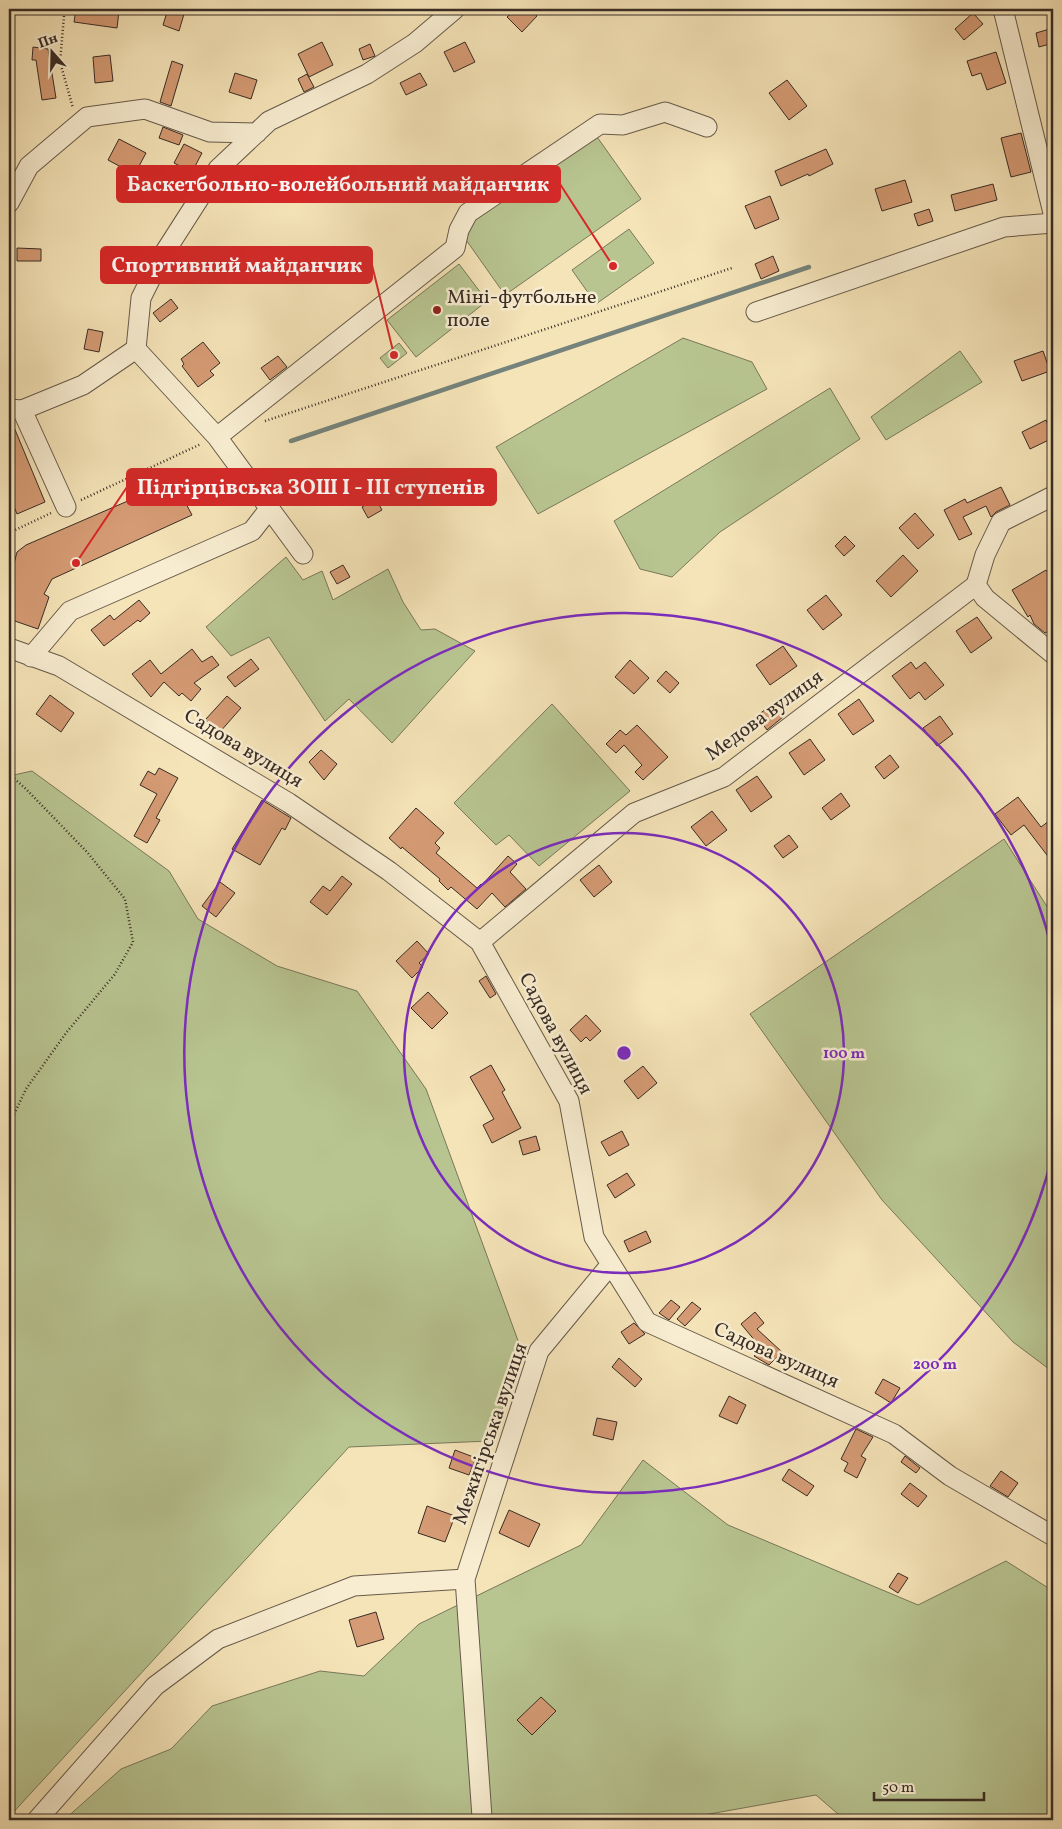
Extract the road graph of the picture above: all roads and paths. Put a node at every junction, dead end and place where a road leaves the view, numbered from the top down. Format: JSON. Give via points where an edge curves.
{"nodes":[{"id":1,"x":454,"y":9,"type":"edge"},
{"id":2,"x":1003,"y":9,"type":"edge"},
{"id":3,"x":64,"y":16,"type":"dead end"},
{"id":4,"x":82,"y":121,"type":"junction"},
{"id":5,"x":707,"y":127,"type":"dead end"},
{"id":6,"x":257,"y":133,"type":"junction"},
{"id":7,"x":1051,"y":194,"type":"edge"},
{"id":8,"x":9,"y":203,"type":"edge"},
{"id":9,"x":1053,"y":213,"type":"edge"},
{"id":10,"x":1053,"y":223,"type":"edge"},
{"id":11,"x":732,"y":268,"type":"dead end"},
{"id":12,"x":756,"y":312,"type":"dead end"},
{"id":13,"x":136,"y":349,"type":"junction"},
{"id":14,"x":16,"y":410,"type":"edge"},
{"id":15,"x":264,"y":422,"type":"dead end"},
{"id":16,"x":217,"y":437,"type":"junction"},
{"id":17,"x":1053,"y":496,"type":"edge"},
{"id":18,"x":66,"y":507,"type":"junction"},
{"id":19,"x":270,"y":508,"type":"junction"},
{"id":20,"x":9,"y":533,"type":"edge"},
{"id":21,"x":303,"y":554,"type":"dead end"},
{"id":22,"x":976,"y":585,"type":"junction"},
{"id":23,"x":9,"y":648,"type":"edge"},
{"id":24,"x":1053,"y":654,"type":"edge"},
{"id":25,"x":31,"y":657,"type":"junction"},
{"id":26,"x":9,"y":774,"type":"edge"},
{"id":27,"x":480,"y":942,"type":"junction"},
{"id":28,"x":9,"y":1125,"type":"edge"},
{"id":29,"x":611,"y":1264,"type":"junction"},
{"id":30,"x":1053,"y":1536,"type":"edge"},
{"id":31,"x":464,"y":1579,"type":"junction"},
{"id":32,"x":37,"y":1820,"type":"edge"},
{"id":33,"x":484,"y":1820,"type":"edge"}],
"edges":[{"from":1,"to":6,"type":"street","via":[[415,44],[366,74],[269,122]]},
{"from":2,"to":7,"type":"street"},
{"from":3,"to":4,"type":"path","via":[[60,62],[71,106]]},
{"from":4,"to":6,"type":"street","via":[[87,117],[145,109],[210,132]]},
{"from":4,"to":8,"type":"street","via":[[29,166]]},
{"from":5,"to":16,"type":"street","via":[[665,112],[623,125],[600,124],[468,213],[459,230],[455,248]]},
{"from":6,"to":13,"type":"street","via":[[218,169],[161,258],[142,298]]},
{"from":7,"to":9,"type":"street"},
{"from":10,"to":12,"type":"street","via":[[1004,227]]},
{"from":11,"to":15,"type":"path"},
{"from":13,"to":14,"type":"street","via":[[83,385]]},
{"from":13,"to":16,"type":"street"},
{"from":14,"to":18,"type":"street"},
{"from":16,"to":18,"type":"path"},
{"from":16,"to":19,"type":"street"},
{"from":17,"to":22,"type":"street","via":[[1001,522],[985,555]]},
{"from":18,"to":20,"type":"path"},
{"from":19,"to":21,"type":"street"},
{"from":19,"to":25,"type":"street","via":[[252,531],[70,611]]},
{"from":22,"to":24,"type":"street","via":[[985,598]]},
{"from":22,"to":27,"type":"street","name":"Медова вулиця","via":[[724,777],[634,813]]},
{"from":23,"to":25,"type":"street","name":"Садова вулиця"},
{"from":25,"to":27,"type":"street","name":"Садова вулиця","via":[[59,666],[290,802],[389,871]]},
{"from":26,"to":28,"type":"path","via":[[87,852],[125,900],[133,942],[115,974],[66,1033],[26,1089]]},
{"from":27,"to":29,"type":"street","name":"Садова вулиця","via":[[569,1102],[594,1237]]},
{"from":29,"to":30,"type":"street","name":"Садова вулиця","via":[[647,1322],[894,1434],[950,1476]]},
{"from":29,"to":31,"type":"street","name":"Межигірська вулиця","via":[[539,1351]]},
{"from":31,"to":32,"type":"street","via":[[354,1586],[218,1638],[155,1686]]},
{"from":31,"to":33,"type":"street","name":"Межигірська вулиця"}]}
